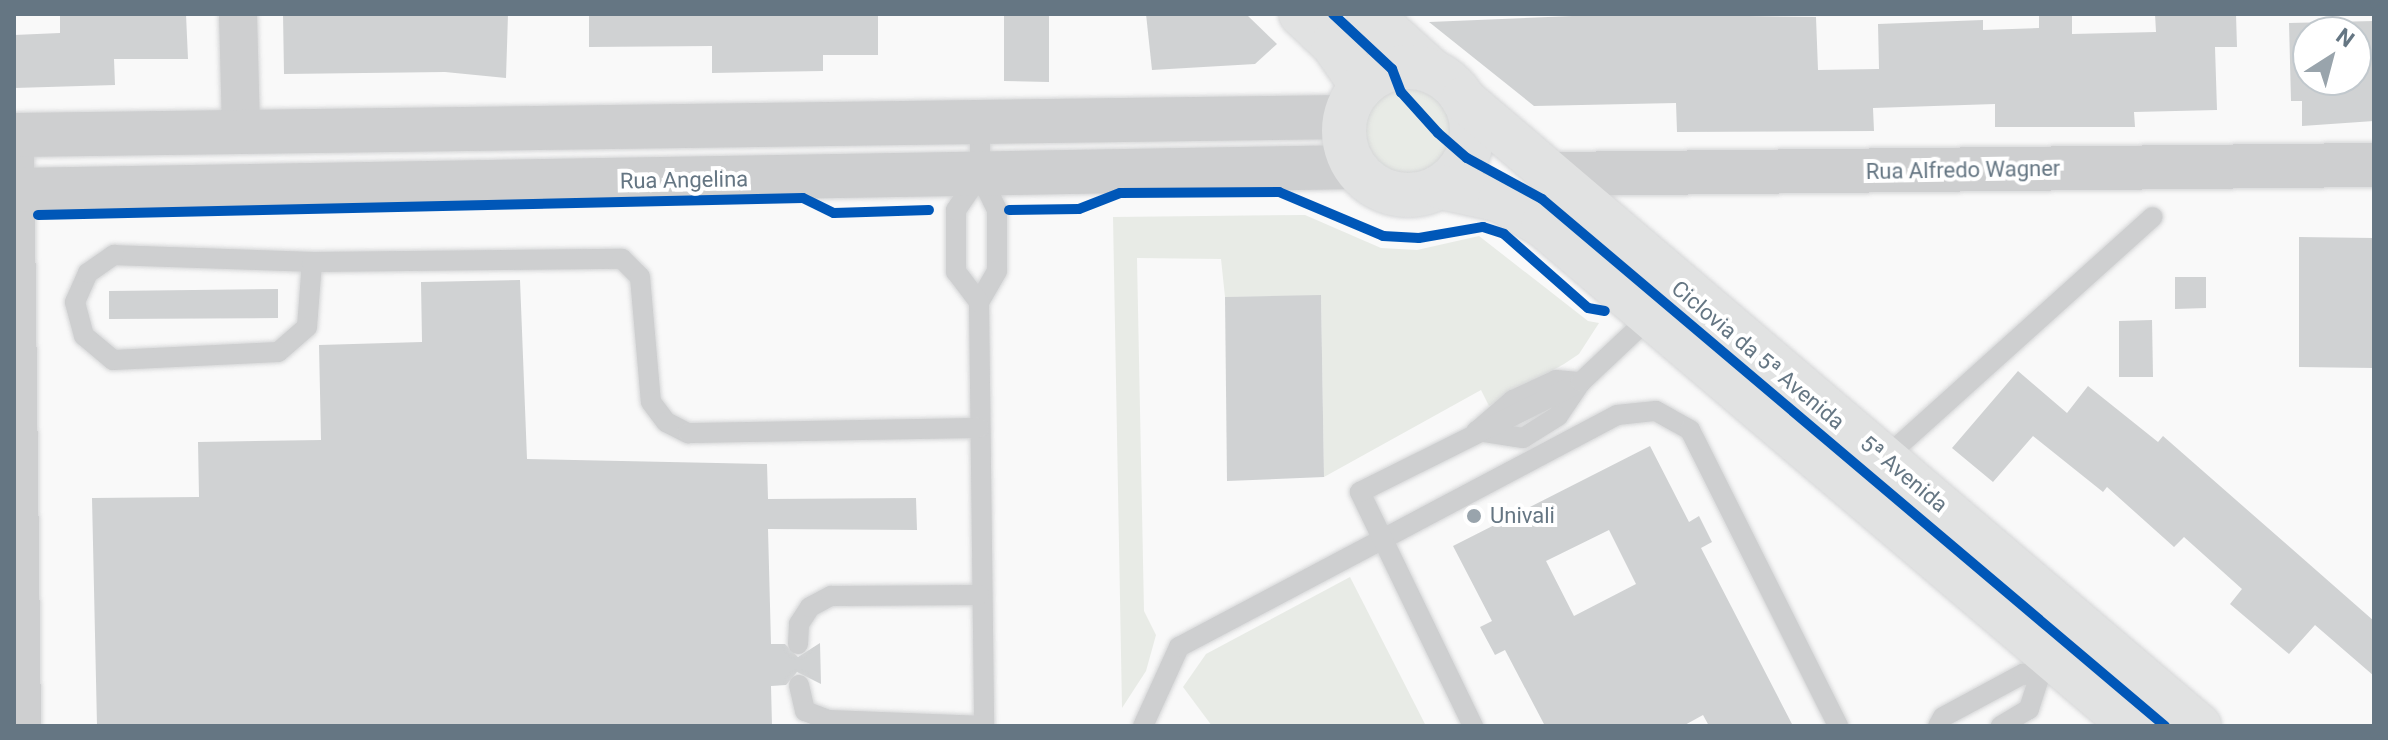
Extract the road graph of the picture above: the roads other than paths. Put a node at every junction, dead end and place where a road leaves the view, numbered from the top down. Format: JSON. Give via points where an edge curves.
{"nodes":[{"id":1,"x":238,"y":14,"type":"edge"},
{"id":2,"x":1301,"y":14,"type":"edge"},
{"id":3,"x":1369,"y":14,"type":"edge"},
{"id":4,"x":1448,"y":85,"type":"junction"},
{"id":5,"x":1353,"y":101,"type":"junction"},
{"id":6,"x":980,"y":121,"type":"junction"},
{"id":7,"x":241,"y":132,"type":"junction"},
{"id":8,"x":14,"y":135,"type":"edge"},
{"id":9,"x":2374,"y":165,"type":"edge"},
{"id":10,"x":1354,"y":167,"type":"junction"},
{"id":11,"x":1552,"y":174,"type":"junction"},
{"id":12,"x":980,"y":175,"type":"junction"},
{"id":13,"x":1441,"y":187,"type":"junction"},
{"id":14,"x":15,"y":190,"type":"edge"},
{"id":15,"x":2153,"y":217,"type":"dead end"},
{"id":16,"x":312,"y":262,"type":"junction"},
{"id":17,"x":979,"y":302,"type":"junction"},
{"id":18,"x":1650,"y":317,"type":"junction"},
{"id":19,"x":979,"y":428,"type":"junction"},
{"id":20,"x":1885,"y":458,"type":"junction"},
{"id":21,"x":1379,"y":536,"type":"junction"},
{"id":22,"x":979,"y":595,"type":"junction"},
{"id":23,"x":798,"y":644,"type":"dead end"},
{"id":24,"x":2050,"y":672,"type":"junction"},
{"id":25,"x":799,"y":685,"type":"dead end"},
{"id":26,"x":873,"y":724,"type":"edge"},
{"id":27,"x":22,"y":726,"type":"edge"},
{"id":28,"x":984,"y":726,"type":"edge"},
{"id":29,"x":1143,"y":726,"type":"edge"},
{"id":30,"x":1473,"y":726,"type":"edge"},
{"id":31,"x":1838,"y":726,"type":"edge"},
{"id":32,"x":1938,"y":726,"type":"edge"},
{"id":33,"x":1954,"y":726,"type":"edge"},
{"id":34,"x":2001,"y":726,"type":"edge"},
{"id":35,"x":2132,"y":726,"type":"edge"},
{"id":36,"x":2199,"y":726,"type":"edge"}],
"edges":[{"from":1,"to":7,"type":"street"},
{"from":2,"to":5,"type":"main road","via":[[1333,44]]},
{"from":3,"to":4,"type":"main road","name":"5ª Avenida"},
{"from":4,"to":5,"type":"main road","via":[[1392,69]]},
{"from":4,"to":11,"type":"main road","name":"5ª Avenida"},
{"from":4,"to":13,"type":"main road","via":[[1472,138],[1456,174]]},
{"from":5,"to":6,"type":"street"},
{"from":5,"to":10,"type":"main road"},
{"from":6,"to":7,"type":"street"},
{"from":6,"to":12,"type":"lane"},
{"from":7,"to":8,"type":"street"},
{"from":8,"to":14,"type":"street"},
{"from":9,"to":11,"type":"street","name":"Rua Alfredo Wagner"},
{"from":10,"to":12,"type":"street","name":"Rua Angelina"},
{"from":10,"to":13,"type":"main road","via":[[1384,191],[1413,195]]},
{"from":11,"to":20,"type":"main road","name":"5ª Avenida"},
{"from":12,"to":14,"type":"street","name":"Rua Angelina"},
{"from":12,"to":17,"type":"lane","via":[[997,210],[997,271]]},
{"from":12,"to":17,"type":"lane","via":[[956,210],[956,272]]},
{"from":13,"to":18,"type":"main road","name":"5ª Avenida","via":[[1523,211]]},
{"from":14,"to":27,"type":"street"},
{"from":15,"to":20,"type":"lane"},
{"from":16,"to":16,"type":"lane","via":[[114,255],[88,273],[75,302],[84,336],[113,360],[278,352],[307,327]]},
{"from":16,"to":19,"type":"lane","via":[[622,259],[640,277],[651,402],[666,422],[688,433]]},
{"from":17,"to":19,"type":"lane"},
{"from":18,"to":21,"type":"lane","via":[[1581,382],[1518,418],[1477,431],[1360,492]]},
{"from":18,"to":24,"type":"main road","name":"5ª Avenida"},
{"from":19,"to":22,"type":"lane"},
{"from":20,"to":36,"type":"main road","name":"5ª Avenida"},
{"from":21,"to":29,"type":"lane","via":[[1179,647]]},
{"from":21,"to":30,"type":"lane"},
{"from":21,"to":31,"type":"lane","via":[[1617,415],[1656,411],[1690,430]]},
{"from":22,"to":23,"type":"lane","via":[[831,596],[810,607],[799,624]]},
{"from":22,"to":28,"type":"lane"},
{"from":24,"to":32,"type":"lane","via":[[2023,674],[1943,717]]},
{"from":24,"to":33,"type":"lane"},
{"from":24,"to":34,"type":"lane","via":[[2029,709]]},
{"from":24,"to":35,"type":"main road","name":"5ª Avenida"},
{"from":25,"to":26,"type":"lane","via":[[805,711],[829,720]]},
{"from":26,"to":28,"type":"lane"}]}
